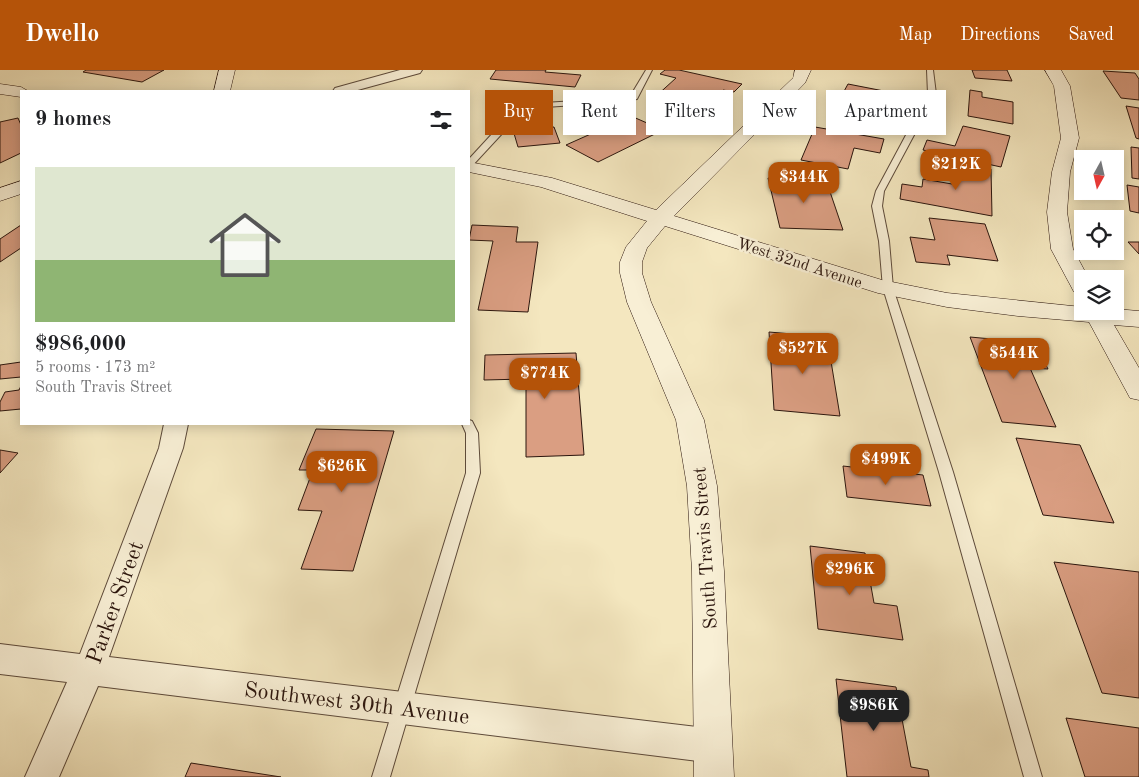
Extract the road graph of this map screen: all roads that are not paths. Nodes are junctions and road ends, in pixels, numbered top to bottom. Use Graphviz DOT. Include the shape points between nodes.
graph roads {
  1 [pos="228,70"];
  2 [pos="415,70"];
  3 [pos="649,70"];
  4 [pos="803,70"];
  5 [pos="930,70"];
  6 [pos="1053,70"];
  7 [pos="0,90"];
  8 [pos="222,90"];
  9 [pos="344,90"];
  10 [pos="20,92"];
  11 [pos="470,165"];
  12 [pos="470,166"];
  13 [pos="20,187"];
  14 [pos="0,195"];
  15 [pos="661,217"];
  16 [pos="1074,272"];
  17 [pos="888,288"];
  18 [pos="1074,312"];
  19 [pos="1124,317"];
  20 [pos="1139,319"];
  21 [pos="1100,320"];
  22 [pos="1139,391"];
  23 [pos="176,425"];
  24 [pos="468,425"];
  25 [pos="0,659"];
  26 [pos="89,670"];
  27 [pos="402,707"];
  28 [pos="714,746"];
  29 [pos="42,777"];
  30 [pos="381,777"];
  31 [pos="714,777"];
  32 [pos="1032,777"];
  1 -- 8 [label="main road"];
  2 -- 9 [label="street"];
  3 -- 11 [label="lane" via="634,97 520,109"];
  4 -- 15 [label="main road, South Travis Street" via="800,80"];
  5 -- 17 [label="lane" via="932,94 880,191 877,206"];
  6 -- 16 [label="main road" via="1066,102 1070,138 1061,172 1057,212 1062,249"];
  7 -- 10 [label="main road"];
  12 -- 15 [label="main road, West 32nd Avenue" via="545,182"];
  13 -- 14 [label="main road"];
  15 -- 17 [label="main road, West 32nd Avenue"];
  15 -- 28 [label="main road, South Travis Street" via="636,247 631,273 639,302 690,420 702,486"];
  17 -- 18 [label="main road, West 32nd Avenue" via="947,300"];
  17 -- 32 [label="lane" via="946,472"];
  19 -- 20 [label="main road, West 32nd Avenue"];
  21 -- 22 [label="main road"];
  23 -- 26 [label="street, Parker Street" via="171,448"];
  24 -- 27 [label="lane" via="472,433 474,473"];
  25 -- 26 [label="street, Southwest 30th Avenue"];
  26 -- 27 [label="street, Southwest 30th Avenue"];
  26 -- 29 [label="street, Parker Street"];
  27 -- 28 [label="street, Southwest 30th Avenue"];
  27 -- 30 [label="lane"];
  28 -- 31 [label="main road, South Travis Street"];
}
